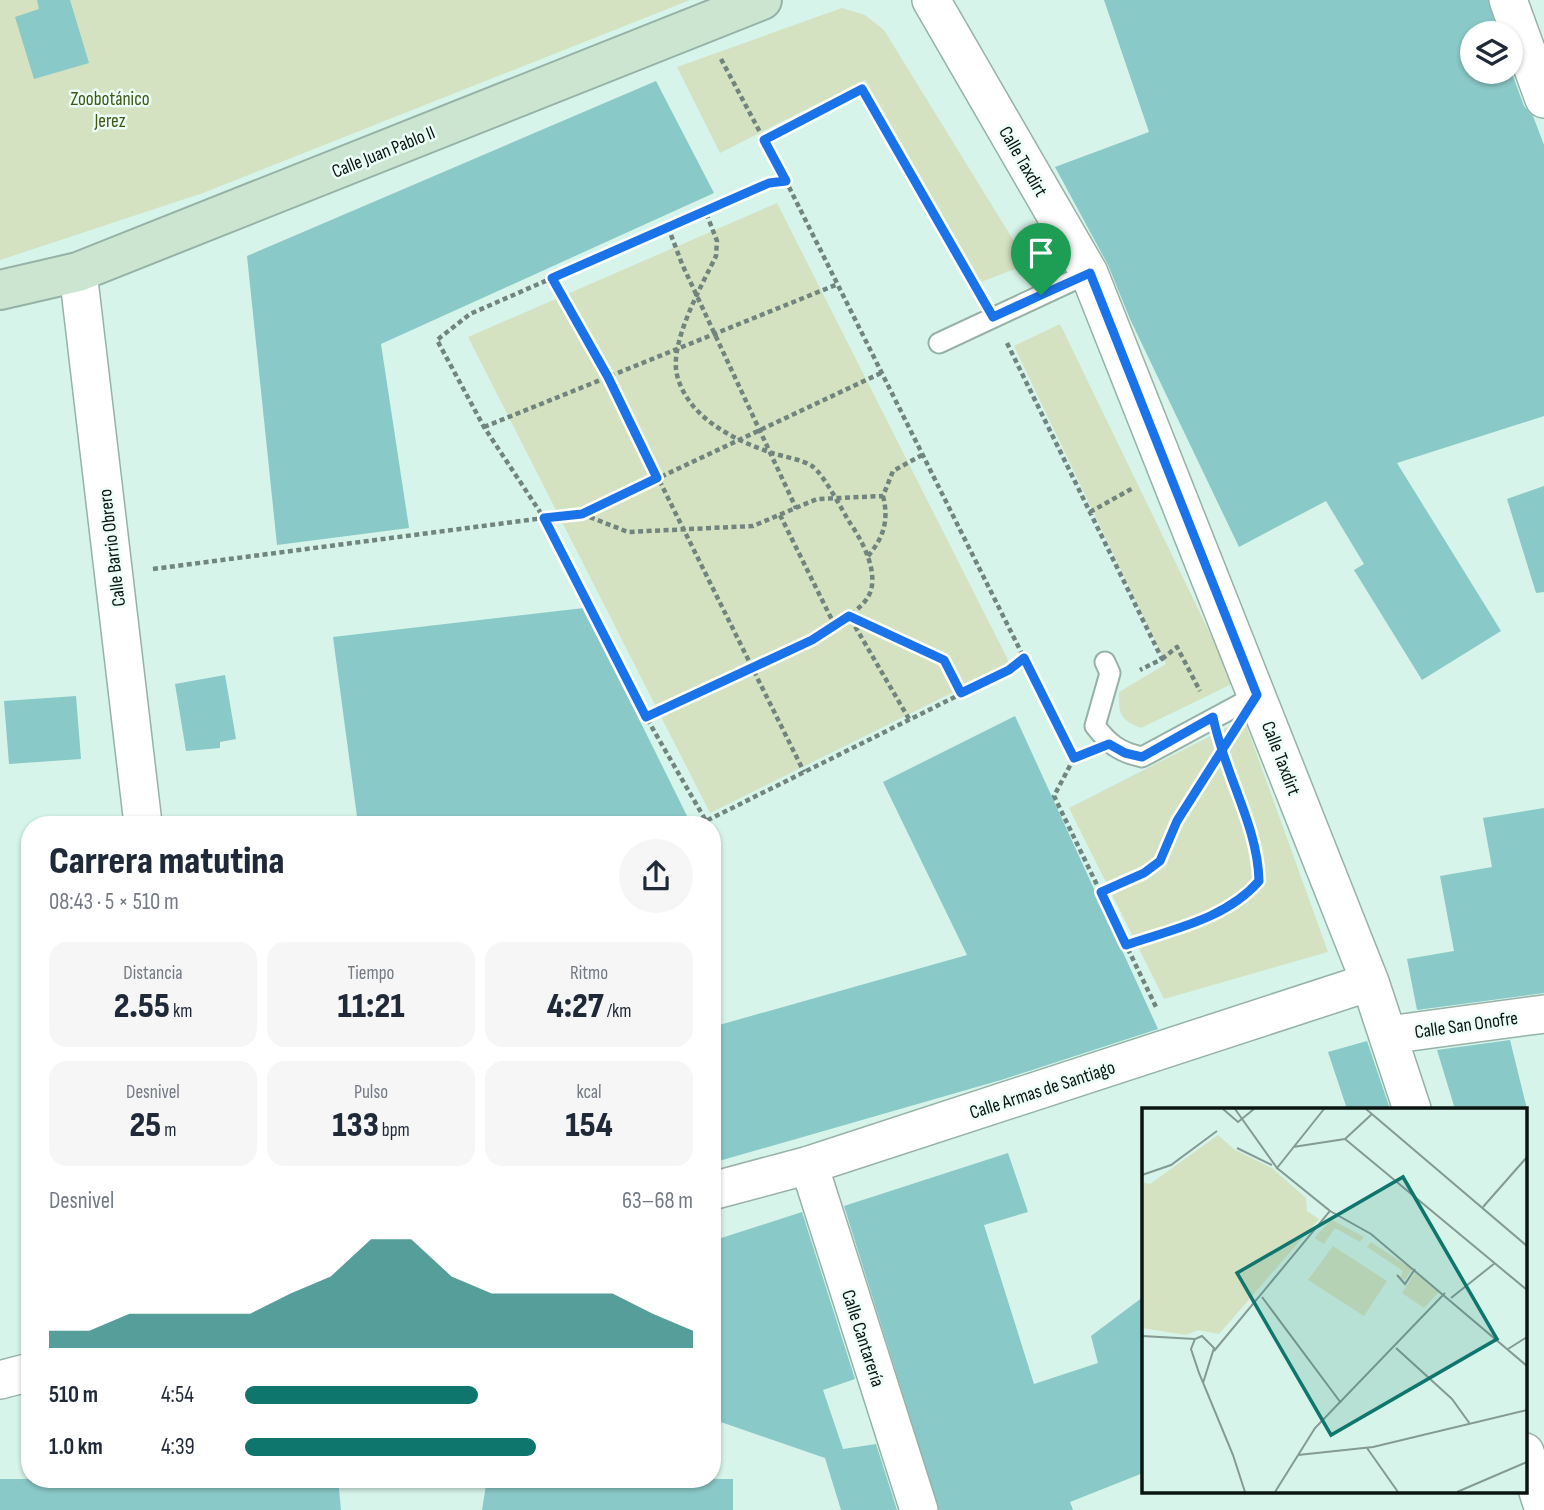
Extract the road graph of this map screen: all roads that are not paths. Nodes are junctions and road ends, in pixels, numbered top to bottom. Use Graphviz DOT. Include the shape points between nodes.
graph roads {
  1 [pos="762,0"];
  2 [pos="931,0"];
  3 [pos="1508,0"];
  4 [pos="1544,99"];
  5 [pos="78,272"];
  6 [pos="1090,273"];
  7 [pos="0,290"];
  8 [pos="939,343"];
  9 [pos="1105,663"];
  10 [pos="1257,695"];
  11 [pos="143,816"];
  12 [pos="1370,982"];
  13 [pos="1544,1014"];
  14 [pos="1388,1035"];
  15 [pos="1412,1108"];
  16 [pos="809,1165"];
  17 [pos="721,1189"];
  18 [pos="21,1374"];
  19 [pos="0,1380"];
  20 [pos="1526,1455"];
  21 [pos="919,1510"];
  22 [pos="1544,1510"];
  1 -- 5 [label="main road, Calle Juan Pablo II"];
  2 -- 6 [label="street, Calle Taxdirt"];
  3 -- 4 [label="street"];
  5 -- 7 [label="main road, Calle Juan Pablo II"];
  5 -- 11 [label="street, Calle Barrio Obrero"];
  6 -- 8 [label="lane"];
  6 -- 10 [label="street, Calle Taxdirt"];
  9 -- 10 [label="lane" via="1110,673 1095,726 1109,744 1142,757"];
  10 -- 12 [label="street, Calle Taxdirt"];
  12 -- 14 [label="street, Calle Taxdirt"];
  12 -- 16 [label="street, Calle Armas de Santiago"];
  13 -- 14 [label="street, Calle San Onofre"];
  14 -- 15 [label="street, Calle Taxdirt"];
  16 -- 17 [label="street, Calle Armas de Santiago"];
  16 -- 21 [label="street, Calle Cantarería"];
  18 -- 19 [label="street"];
  20 -- 22 [label="street"];
}
